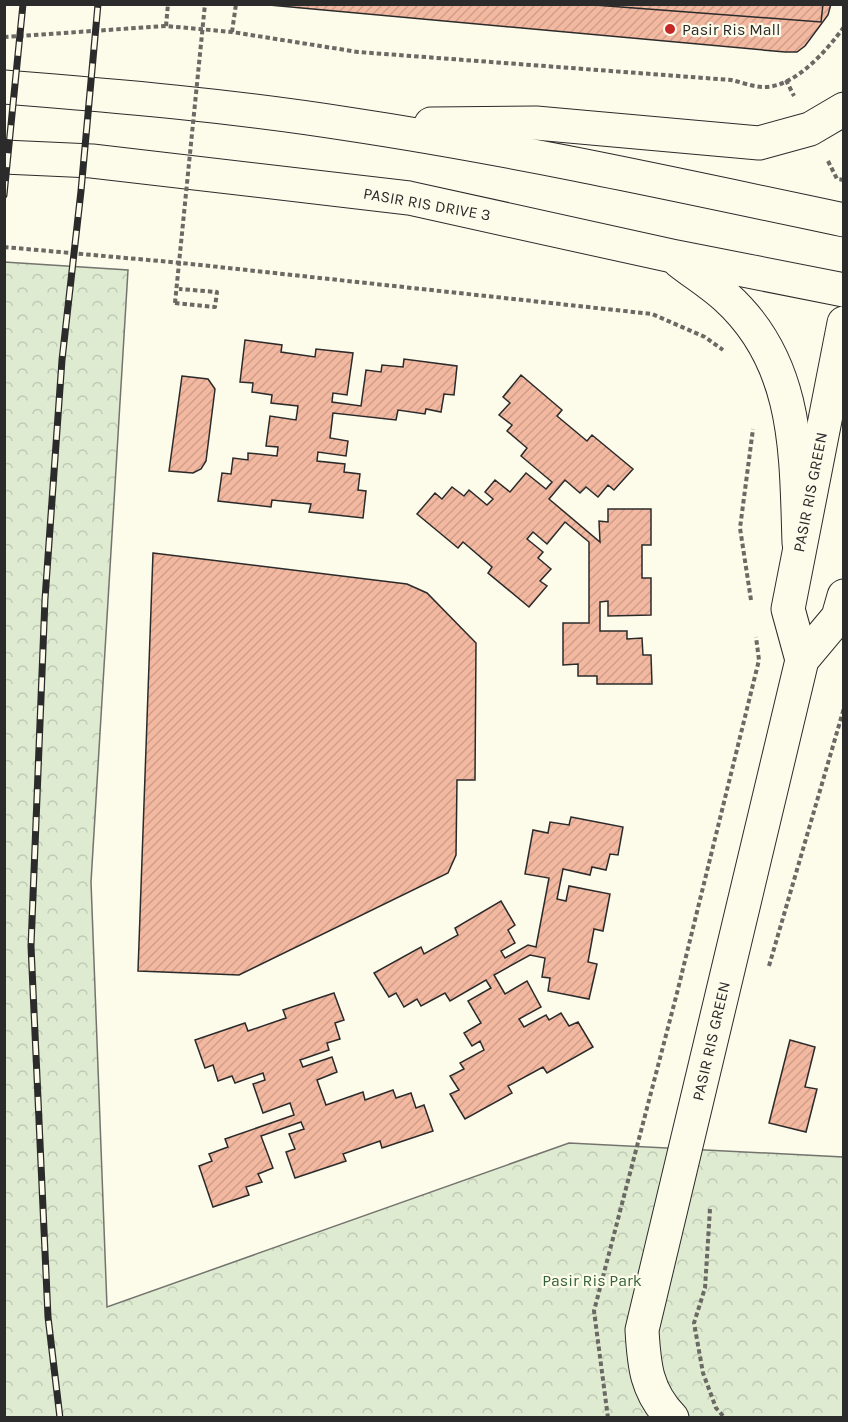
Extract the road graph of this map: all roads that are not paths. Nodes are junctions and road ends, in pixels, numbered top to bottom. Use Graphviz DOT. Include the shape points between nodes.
graph roads {
  1 [pos="4,87"];
  2 [pos="843,109"];
  3 [pos="380,129"];
  4 [pos="4,157"];
  5 [pos="843,220"];
  6 [pos="672,256"];
  7 [pos="843,290"];
  8 [pos="843,323"];
  9 [pos="799,543"];
  10 [pos="843,596"];
  11 [pos="802,660"];
  12 [pos="672,1418"];
  1 -- 3 [label="main road" via="138,97"];
  2 -- 3 [label="main road" via="810,129 759,143 536,123 441,123"];
  3 -- 5 [label="main road" via="641,177"];
  4 -- 6 [label="main road, PASIR RIS DRIVE 3" via="92,161 409,198"];
  6 -- 7 [label="main road, PASIR RIS DRIVE 3"];
  6 -- 9 [label="main road" via="726,297 753,327 772,357 788,400 796,450"];
  8 -- 9 [label="main road, PASIR RIS GREEN"];
  9 -- 11 [label="main road, PASIR RIS GREEN" via="788,609"];
  10 -- 11 [label="main road, PASIR RIS GREEN" via="838,617"];
  11 -- 12 [label="main road, PASIR RIS GREEN" via="642,1330 644,1369 660,1405"];
}
